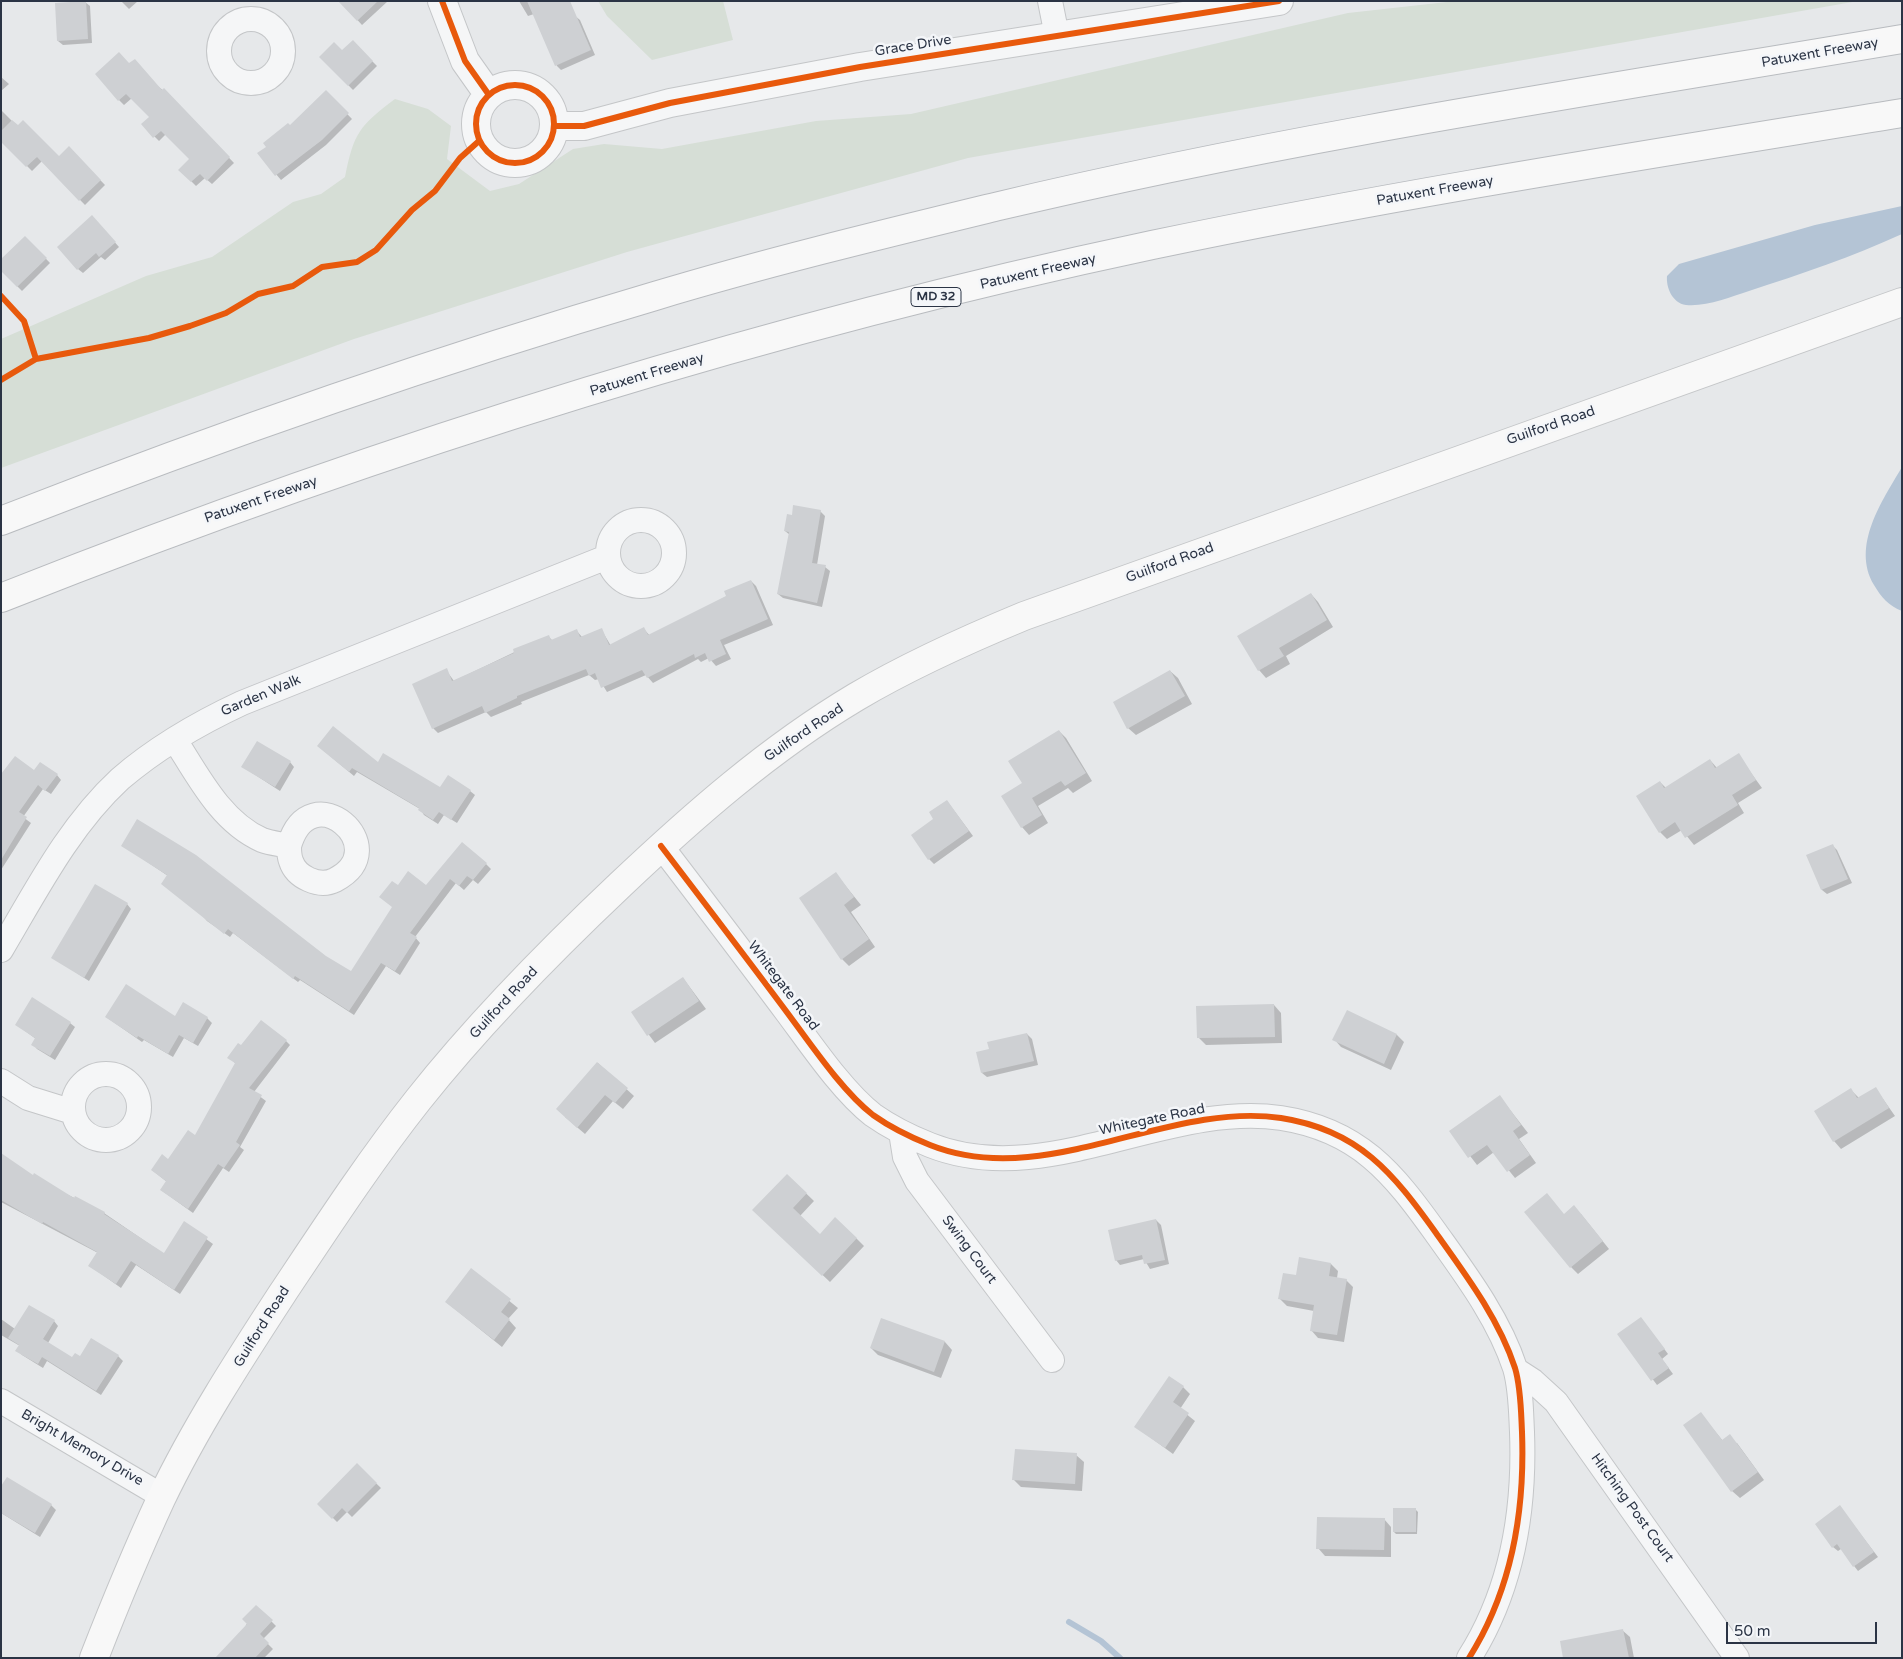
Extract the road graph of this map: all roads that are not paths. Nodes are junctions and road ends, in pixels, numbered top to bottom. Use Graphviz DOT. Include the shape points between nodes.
graph roads {
  1 [pos="442,1"];
  2 [pos="1050,1"];
  3 [pos="1279,1"];
  4 [pos="1057,36"];
  5 [pos="1902,39"];
  6 [pos="490,95"];
  7 [pos="1902,113"];
  8 [pos="554,126"];
  9 [pos="1902,302"];
  10 [pos="1,521"];
  11 [pos="607,557"];
  12 [pos="1,598"];
  13 [pos="175,740"];
  14 [pos="289,846"];
  15 [pos="661,846"];
  16 [pos="1,950"];
  17 [pos="1,1081"];
  18 [pos="73,1112"];
  19 [pos="901,1132"];
  20 [pos="1052,1360"];
  21 [pos="1516,1370"];
  22 [pos="1,1401"];
  23 [pos="162,1496"];
  24 [pos="94,1658"];
  25 [pos="1469,1658"];
  26 [pos="1737,1658"];
  1 -- 6 [label="street" via="465,61"];
  2 -- 4 [label="street"];
  3 -- 4 [label="street, Grace Drive"];
  4 -- 8 [label="street, Grace Drive" via="860,67 708,96 584,126"];
  5 -- 10 [label="main road, Patuxent Freeway" via="1282,146 1008,204 818,252 659,294 457,357 259,423"];
  6 -- 8 [label="street" via="508,85 536,90 553,114"];
  6 -- 8 [label="street" via="479,109 477,134 485,150 496,159 508,163 534,159 552,138"];
  7 -- 12 [label="main road, Patuxent Freeway / MD 32" via="1437,190 1290,218 1140,248 826,324 676,365 464,431 211,518"];
  9 -- 15 [label="main road, Guilford Road" via="1318,509 965,640 910,667 810,727 715,798"];
  11 -- 13 [label="street, Garden Walk" via="242,703 204,721"];
  13 -- 14 [label="street" via="231,818 263,840"];
  13 -- 16 [label="street, Garden Walk" via="120,780 95,806 53,864"];
  15 -- 19 [label="street, Whitegate Road" via="814,1049 871,1114"];
  15 -- 23 [label="main road, Guilford Road" via="515,989 418,1100 340,1206 259,1330"];
  17 -- 18 [label="street" via="28,1098"];
  19 -- 20 [label="street, Swing Court" via="905,1157 917,1180"];
  19 -- 21 [label="street, Whitegate Road" via="933,1146 970,1154 1008,1157 1044,1155 1184,1124 1228,1118 1276,1118 1306,1123 1335,1133 1375,1160 1423,1216 1492,1318"];
  21 -- 25 [label="street, Whitegate Road" via="1523,1461 1514,1544 1492,1615"];
  21 -- 26 [label="street, Hitching Post Court" via="1556,1402"];
  22 -- 23 [label="street, Bright Memory Drive"];
  23 -- 24 [label="main road, Guilford Road"];
}
